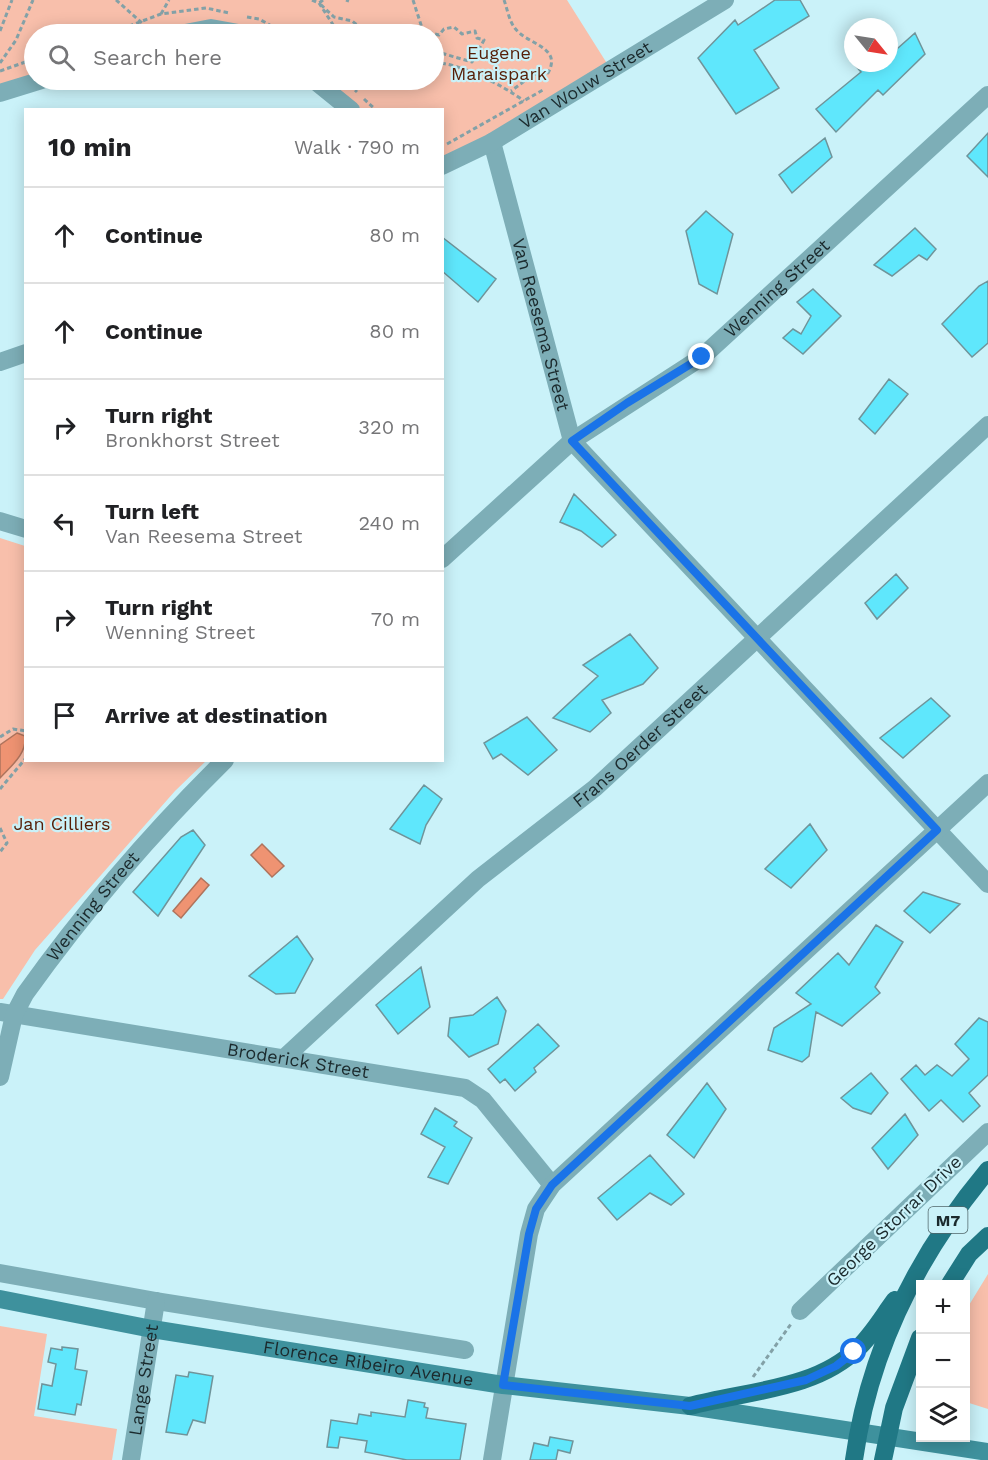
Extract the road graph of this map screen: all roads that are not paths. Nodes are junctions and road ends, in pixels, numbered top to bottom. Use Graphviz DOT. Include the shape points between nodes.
graph roads {
  1 [pos="725,0"];
  2 [pos="24,86"];
  3 [pos="326,90"];
  4 [pos="0,93"];
  5 [pos="988,94"];
  6 [pos="349,108"];
  7 [pos="492,142"];
  8 [pos="444,165"];
  9 [pos="24,354"];
  10 [pos="0,362"];
  11 [pos="988,425"];
  12 [pos="572,441"];
  13 [pos="0,521"];
  14 [pos="24,528"];
  15 [pos="444,557"];
  16 [pos="759,640"];
  17 [pos="223,762"];
  18 [pos="988,783"];
  19 [pos="937,830"];
  20 [pos="988,884"];
  21 [pos="7,1013"];
  22 [pos="284,1058"];
  23 [pos="0,1077"];
  24 [pos="988,1132"];
  25 [pos="988,1170"];
  26 [pos="552,1185"];
  27 [pos="988,1236"];
  28 [pos="0,1273"];
  29 [pos="913,1275"];
  30 [pos="953,1280"];
  31 [pos="0,1299"];
  32 [pos="156,1301"];
  33 [pos="800,1311"];
  34 [pos="152,1329"];
  35 [pos="465,1350"];
  36 [pos="916,1351"];
  37 [pos="503,1385"];
  38 [pos="690,1406"];
  39 [pos="858,1432"];
  40 [pos="886,1437"];
  41 [pos="988,1452"];
  42 [pos="131,1460"];
  43 [pos="492,1460"];
  44 [pos="854,1460"];
  45 [pos="883,1460"];
  1 -- 7 [label="street, Van Wouw Street"];
  2 -- 4 [label="street"];
  3 -- 6 [label="street"];
  5 -- 12 [label="street, Wenning Street" via="702,357"];
  7 -- 8 [label="street, Van Wouw Street"];
  7 -- 12 [label="street, Van Reesema Street"];
  9 -- 10 [label="street"];
  11 -- 16 [label="street, Frans Oerder Street"];
  12 -- 15 [label="street, Wenning Street"];
  12 -- 16 [label="street, Van Reesema Street"];
  13 -- 14 [label="street"];
  16 -- 19 [label="street, Van Reesema Street"];
  16 -- 22 [label="street, Frans Oerder Street" via="595,789 478,879"];
  17 -- 21 [label="street, Wenning Street" via="115,876"];
  18 -- 19 [label="street"];
  19 -- 20 [label="street, Van Reesema Street"];
  19 -- 26 [label="street"];
  21 -- 22 [label="street, Broderick Street"];
  21 -- 23 [label="street, Wenning Street"];
  22 -- 26 [label="street, Broderick Street" via="474,1092"];
  24 -- 33 [label="street, George Storrar Drive"];
  25 -- 29 [label="main road, George Storrar Drive / M7"];
  26 -- 37 [label="street" via="536,1209 529,1234"];
  27 -- 30 [label="main road, M7" via="969,1254"];
  28 -- 32 [label="street"];
  29 -- 38 [label="main road" via="848,1358 806,1380"];
  29 -- 39 [label="main road, George Storrar Drive / M7" via="882,1349"];
  31 -- 34 [label="main road, Florence Ribeiro Avenue"];
  32 -- 34 [label="street, Lange Street"];
  32 -- 35 [label="street"];
  34 -- 37 [label="main road, Florence Ribeiro Avenue"];
  34 -- 42 [label="street, Lange Street"];
  36 -- 40 [label="main road"];
  37 -- 38 [label="main road, Florence Ribeiro Avenue"];
  37 -- 43 [label="street"];
  38 -- 39 [label="main road, Florence Ribeiro Avenue"];
  39 -- 40 [label="main road, Florence Ribeiro Avenue"];
  39 -- 44 [label="main road, M7"];
  40 -- 41 [label="main road, Florence Ribeiro Avenue"];
  40 -- 45 [label="main road"];
}
